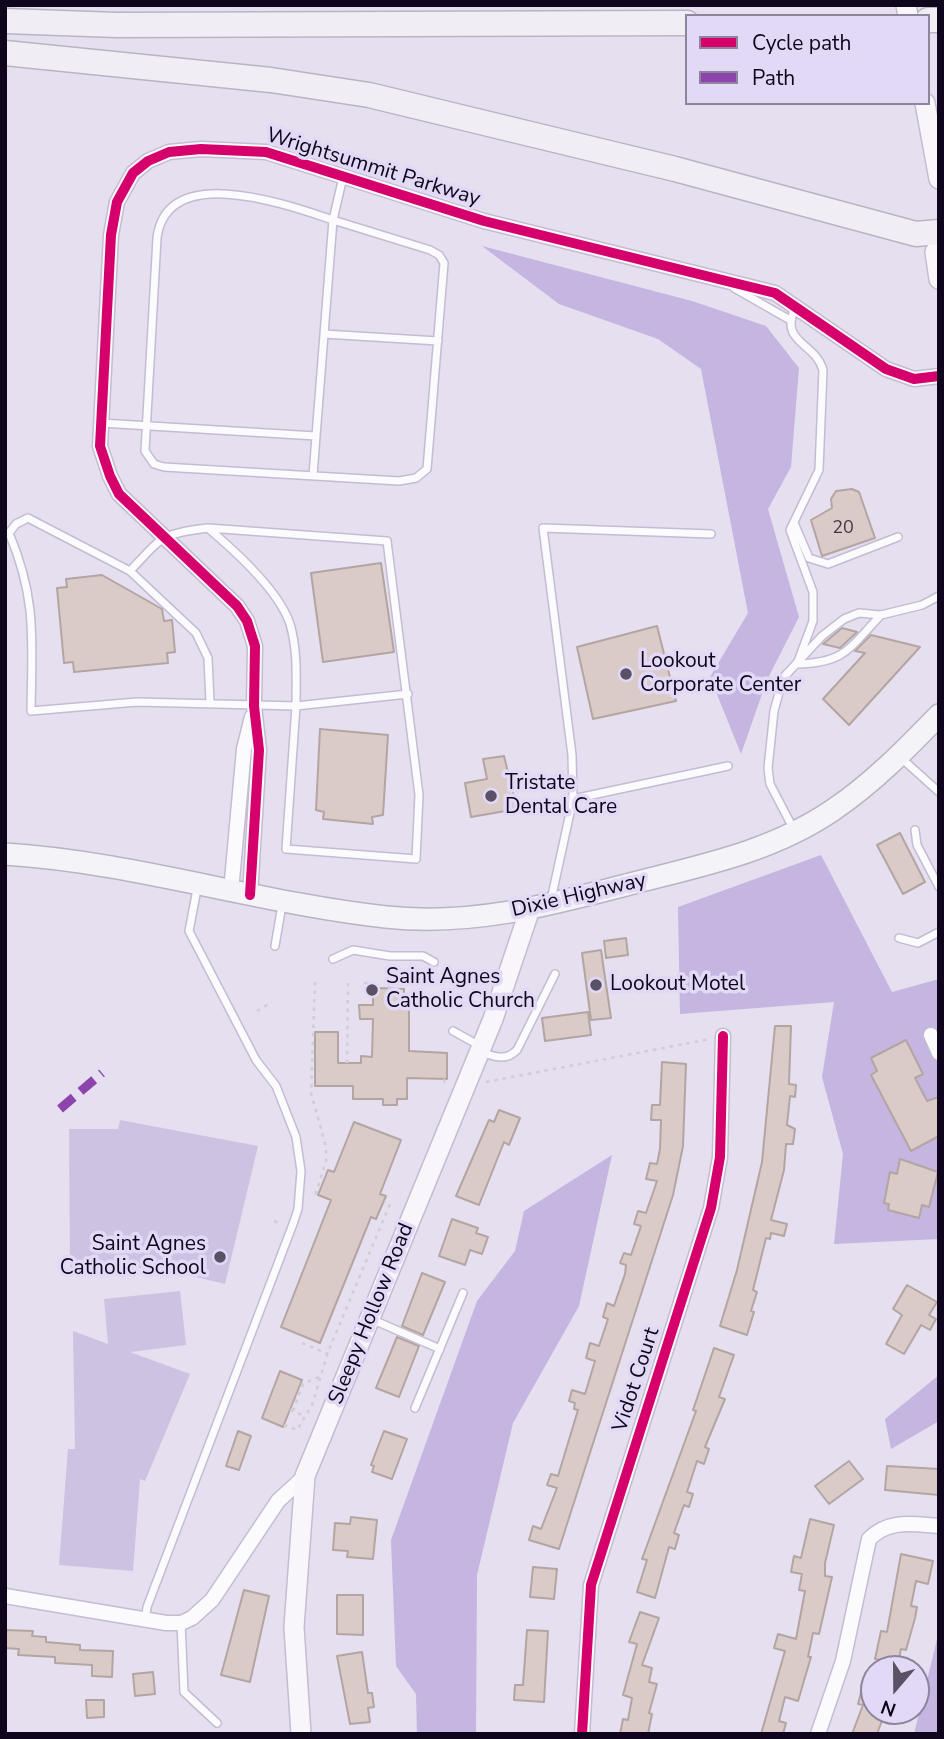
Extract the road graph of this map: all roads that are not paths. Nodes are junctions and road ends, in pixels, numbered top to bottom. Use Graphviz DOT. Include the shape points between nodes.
graph roads {
  1 [pos="5,22"];
  2 [pos="685,23"];
  3 [pos="5,53"];
  4 [pos="925,105"];
  5 [pos="343,176"];
  6 [pos="939,179"];
  7 [pos="333,220"];
  8 [pos="939,232"];
  9 [pos="939,246"];
  10 [pos="939,279"];
  11 [pos="793,314"];
  12 [pos="324,334"];
  13 [pos="438,341"];
  14 [pos="939,376"];
  15 [pos="101,424"];
  16 [pos="147,426"];
  17 [pos="316,436"];
  18 [pos="313,476"];
  19 [pos="794,523"];
  20 [pos="208,528"];
  21 [pos="710,534"];
  22 [pos="164,535"];
  23 [pos="898,537"];
  24 [pos="130,571"];
  25 [pos="939,596"];
  26 [pos="881,615"];
  27 [pos="797,664"];
  28 [pos="408,694"];
  29 [pos="210,702"];
  30 [pos="254,705"];
  31 [pos="296,706"];
  32 [pos="939,715"];
  33 [pos="899,756"];
  34 [pos="728,766"];
  35 [pos="939,792"];
  36 [pos="573,799"];
  37 [pos="915,830"];
  38 [pos="795,832"];
  39 [pos="5,854"];
  40 [pos="198,884"];
  41 [pos="939,887"];
  42 [pos="241,893"];
  43 [pos="282,901"];
  44 [pos="539,908"];
  45 [pos="939,932"];
  46 [pos="899,938"];
  47 [pos="275,946"];
  48 [pos="333,959"];
  49 [pos="434,962"];
  50 [pos="555,974"];
  51 [pos="453,1031"];
  52 [pos="932,1035"];
  53 [pos="723,1036"];
  54 [pos="480,1049"];
  55 [pos="939,1053"];
  56 [pos="463,1293"];
  57 [pos="371,1319"];
  58 [pos="440,1349"];
  59 [pos="415,1408"];
  60 [pos="305,1476"];
  61 [pos="939,1527"];
  62 [pos="5,1596"];
  63 [pos="145,1621"];
  64 [pos="181,1623"];
  65 [pos="218,1723"];
  66 [pos="302,1734"];
  67 [pos="582,1734"];
  68 [pos="818,1734"];
  1 -- 2 [label="highway"];
  3 -- 8 [label="highway" via="271,80 369,95 675,169 916,234"];
  4 -- 6 [label="main road"];
  5 -- 7 [label="lane"];
  5 -- 11 [label="street, Wrightsummit Parkway" via="484,221 775,292"];
  5 -- 15 [label="street, Wrightsummit Parkway" via="266,152 201,149 169,152 133,173 117,202 111,234"];
  7 -- 12 [label="lane"];
  7 -- 13 [label="lane" via="439,256 444,263"];
  7 -- 16 [label="lane" via="274,201 237,195 195,196 177,202 166,213 157,238"];
  9 -- 10 [label="main road" via="935,252"];
  11 -- 14 [label="street, Wrightsummit Parkway" via="886,369 914,379"];
  11 -- 19 [label="lane" via="797,340 820,359 823,370 819,470"];
  12 -- 13 [label="lane"];
  12 -- 17 [label="lane"];
  13 -- 18 [label="lane" via="428,469 416,478 399,481"];
  15 -- 16 [label="lane"];
  15 -- 22 [label="street, Wrightsummit Parkway" via="100,446 119,494"];
  16 -- 17 [label="lane"];
  16 -- 18 [label="lane" via="145,451 154,464"];
  17 -- 18 [label="lane"];
  19 -- 23 [label="lane" via="809,558 828,564"];
  19 -- 27 [label="lane" via="790,530 813,592 813,621"];
  20 -- 22 [label="lane"];
  20 -- 28 [label="lane" via="387,541"];
  20 -- 31 [label="lane" via="275,597 289,622 295,649"];
  21 -- 36 [label="lane" via="543,528 572,755"];
  22 -- 24 [label="lane"];
  22 -- 30 [label="street, Wrightsummit Parkway" via="247,621 255,646"];
  24 -- 29 [label="lane" via="197,633 208,658"];
  24 -- 29 [label="lane" via="28,519 9,533 23,565 33,613 31,711"];
  25 -- 26 [label="lane"];
  26 -- 27 [label="lane" via="841,657 825,664"];
  26 -- 27 [label="lane" via="859,613 844,619"];
  27 -- 38 [label="lane" via="783,678 777,695 768,768 770,784"];
  28 -- 31 [label="lane"];
  28 -- 31 [label="lane" via="419,795 416,859 286,849"];
  29 -- 30 [label="lane"];
  30 -- 31 [label="lane"];
  30 -- 42 [label="street, Wrightsummit Parkway" via="244,749"];
  32 -- 33 [label="main road, Dixie Highway"];
  33 -- 35 [label="lane"];
  33 -- 38 [label="main road, Dixie Highway" via="833,811"];
  34 -- 36 [label="lane"];
  36 -- 44 [label="lane" via="559,873"];
  37 -- 41 [label="lane" via="917,845"];
  38 -- 44 [label="main road, Dixie Highway" via="770,846 724,861"];
  39 -- 40 [label="main road, Dixie Highway"];
  40 -- 42 [label="main road, Dixie Highway"];
  40 -- 63 [label="lane" via="189,931 256,1060 279,1093 296,1137 300,1195"];
  42 -- 43 [label="main road, Dixie Highway"];
  43 -- 44 [label="main road, Dixie Highway" via="418,920"];
  43 -- 47 [label="lane"];
  44 -- 54 [label="main road, Sleepy Hollow Road"];
  45 -- 46 [label="lane" via="918,943"];
  48 -- 49 [label="lane" via="353,950 390,957 423,956"];
  50 -- 54 [label="lane" via="517,1051 501,1058"];
  51 -- 54 [label="lane"];
  52 -- 55 [label="street"];
  53 -- 67 [label="street, Vidot Court" via="720,1157 711,1208 591,1584"];
  54 -- 57 [label="main road, Sleepy Hollow Road"];
  56 -- 58 [label="lane"];
  57 -- 58 [label="lane"];
  57 -- 60 [label="main road, Sleepy Hollow Road"];
  58 -- 59 [label="lane"];
  60 -- 64 [label="street" via="278,1501 212,1600"];
  60 -- 66 [label="main road, Sleepy Hollow Road" via="294,1627"];
  61 -- 68 [label="street" via="891,1525 869,1539 844,1661"];
  62 -- 63 [label="street"];
  63 -- 64 [label="street"];
  64 -- 65 [label="lane" via="184,1692"];
}
